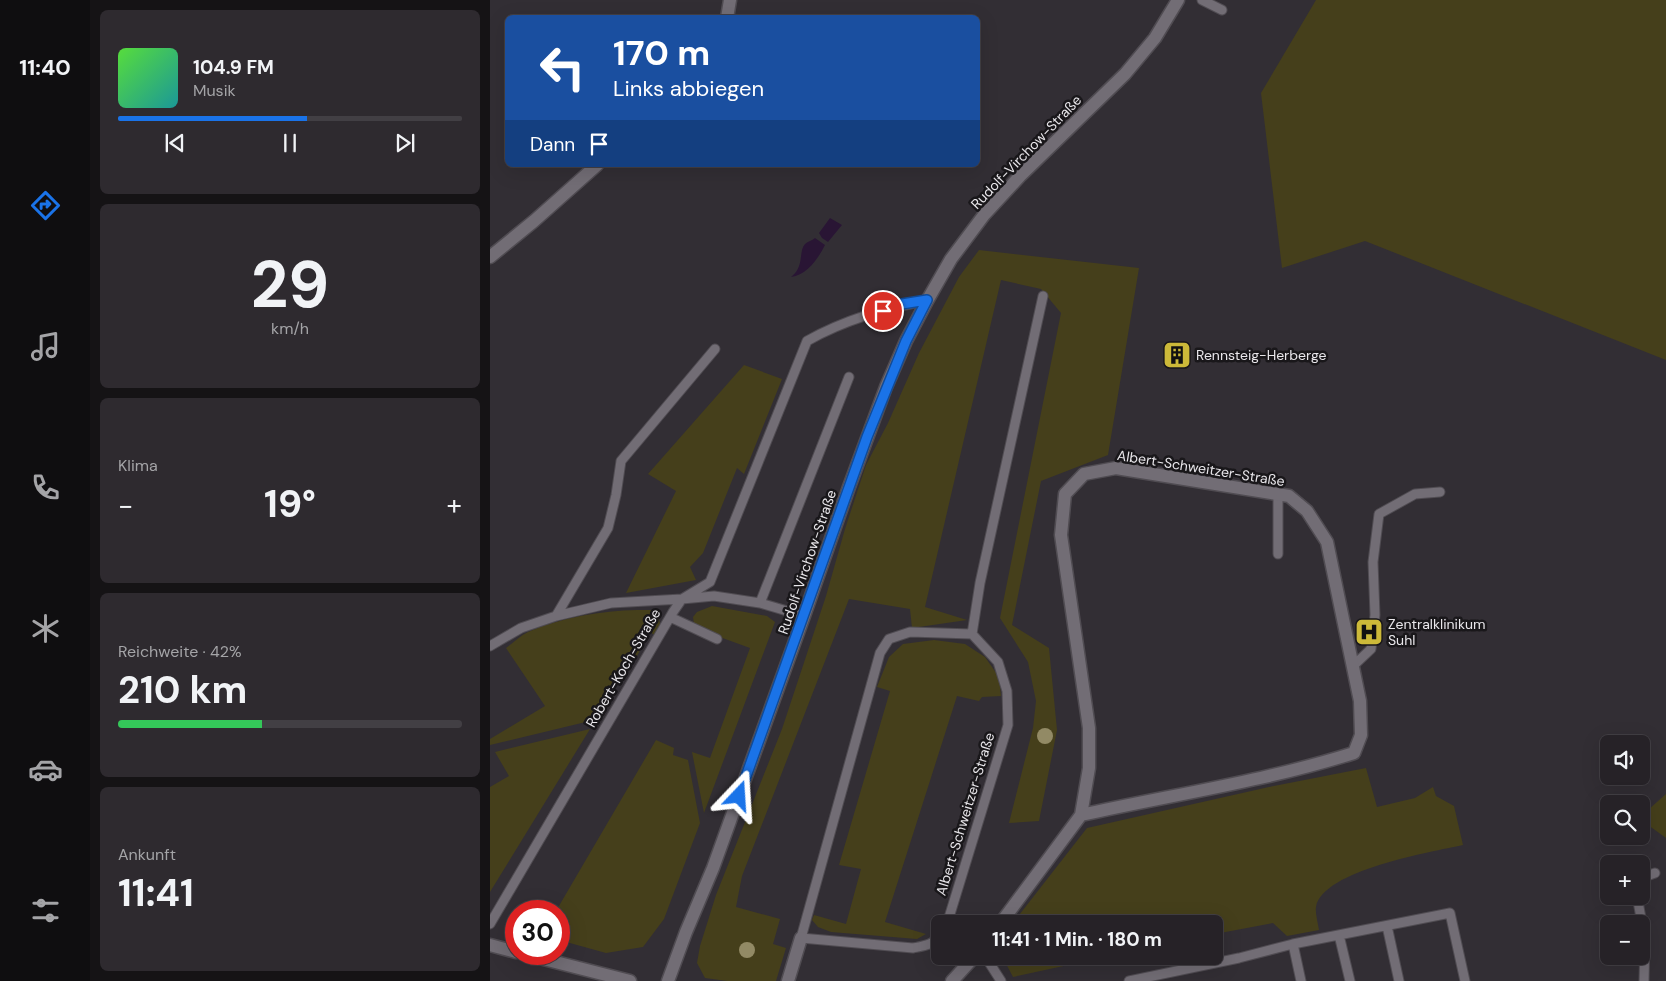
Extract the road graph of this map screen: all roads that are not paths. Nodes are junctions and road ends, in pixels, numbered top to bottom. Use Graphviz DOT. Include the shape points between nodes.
graph roads {
  1 [pos="730,0"];
  2 [pos="1178,0"];
  3 [pos="1202,0"];
  4 [pos="1222,10"];
  5 [pos="728,15"];
  6 [pos="595,167"];
  7 [pos="490,257"];
  8 [pos="1043,296"];
  9 [pos="927,300"];
  10 [pos="715,349"];
  11 [pos="849,377"];
  12 [pos="1440,492"];
  13 [pos="1278,495"];
  14 [pos="1278,554"];
  15 [pos="682,599"];
  16 [pos="760,603"];
  17 [pos="556,616"];
  18 [pos="804,616"];
  19 [pos="670,617"];
  20 [pos="972,634"];
  21 [pos="717,639"];
  22 [pos="490,646"];
  23 [pos="1353,666"];
  24 [pos="1081,815"];
  25 [pos="1656,873"];
  26 [pos="1650,875"];
  27 [pos="1639,905"];
  28 [pos="950,915"];
  29 [pos="1007,915"];
  30 [pos="490,924"];
  31 [pos="1387,926"];
  32 [pos="1338,935"];
  33 [pos="800,938"];
  34 [pos="931,944"];
  35 [pos="1293,944"];
  36 [pos="490,945"];
  37 [pos="505,949"];
  38 [pos="567,965"];
  39 [pos="967,965"];
  40 [pos="991,965"];
  41 [pos="630,981"];
  42 [pos="668,981"];
  43 [pos="788,981"];
  44 [pos="952,981"];
  45 [pos="1001,981"];
  46 [pos="1129,981"];
  47 [pos="1301,981"];
  48 [pos="1350,981"];
  49 [pos="1399,981"];
  50 [pos="1465,981"];
  51 [pos="1644,981"];
  1 -- 5 [label="street"];
  2 -- 9 [label="street, Rudolf-Virchow-Straße" via="1155,38 1125,74 984,215"];
  3 -- 4 [label="lane"];
  6 -- 7 [label="street"];
  8 -- 20 [label="lane" via="980,583"];
  9 -- 15 [label="lane" via="902,304 826,330 807,341 710,582"];
  9 -- 18 [label="street, Rudolf-Virchow-Straße" via="886,388 848,486"];
  10 -- 17 [label="lane" via="621,461 608,528"];
  11 -- 16 [label="lane"];
  12 -- 23 [label="lane" via="1415,494 1379,514 1373,562 1375,615 1371,649"];
  13 -- 14 [label="lane"];
  13 -- 23 [label="street, Albert-Schweitzer-Straße" via="1289,496 1307,511 1327,542"];
  13 -- 24 [label="street, Albert-Schweitzer-Straße" via="1116,468 1084,474 1065,494 1061,535 1089,728 1089,768"];
  15 -- 16 [label="lane" via="714,596"];
  15 -- 17 [label="lane, Robert-Koch-Straße" via="611,603"];
  15 -- 19 [label="lane, Robert-Koch-Straße"];
  16 -- 18 [label="lane"];
  17 -- 22 [label="lane, Robert-Koch-Straße" via="520,628"];
  18 -- 42 [label="street, Rudolf-Virchow-Straße" via="713,868"];
  19 -- 21 [label="lane"];
  19 -- 30 [label="lane, Robert-Koch-Straße"];
  20 -- 28 [label="lane, Albert-Schweitzer-Straße" via="998,662 1007,691 1008,725"];
  20 -- 33 [label="lane" via="910,632 889,639 880,653"];
  23 -- 24 [label="street, Albert-Schweitzer-Straße" via="1360,701 1361,735 1354,753"];
  24 -- 29 [label="street, Albert-Schweitzer-Straße"];
  25 -- 26 [label="lane"];
  27 -- 51 [label="lane" via="1645,940"];
  31 -- 32 [label="lane"];
  31 -- 49 [label="lane"];
  31 -- 50 [label="lane" via="1450,913"];
  32 -- 35 [label="lane"];
  32 -- 48 [label="lane"];
  33 -- 34 [label="lane" via="913,948"];
  33 -- 43 [label="street"];
  35 -- 46 [label="lane"];
  35 -- 47 [label="lane"];
  36 -- 37 [label="street"];
  38 -- 41 [label="street"];
  39 -- 44 [label="street"];
  40 -- 45 [label="lane"];
}
